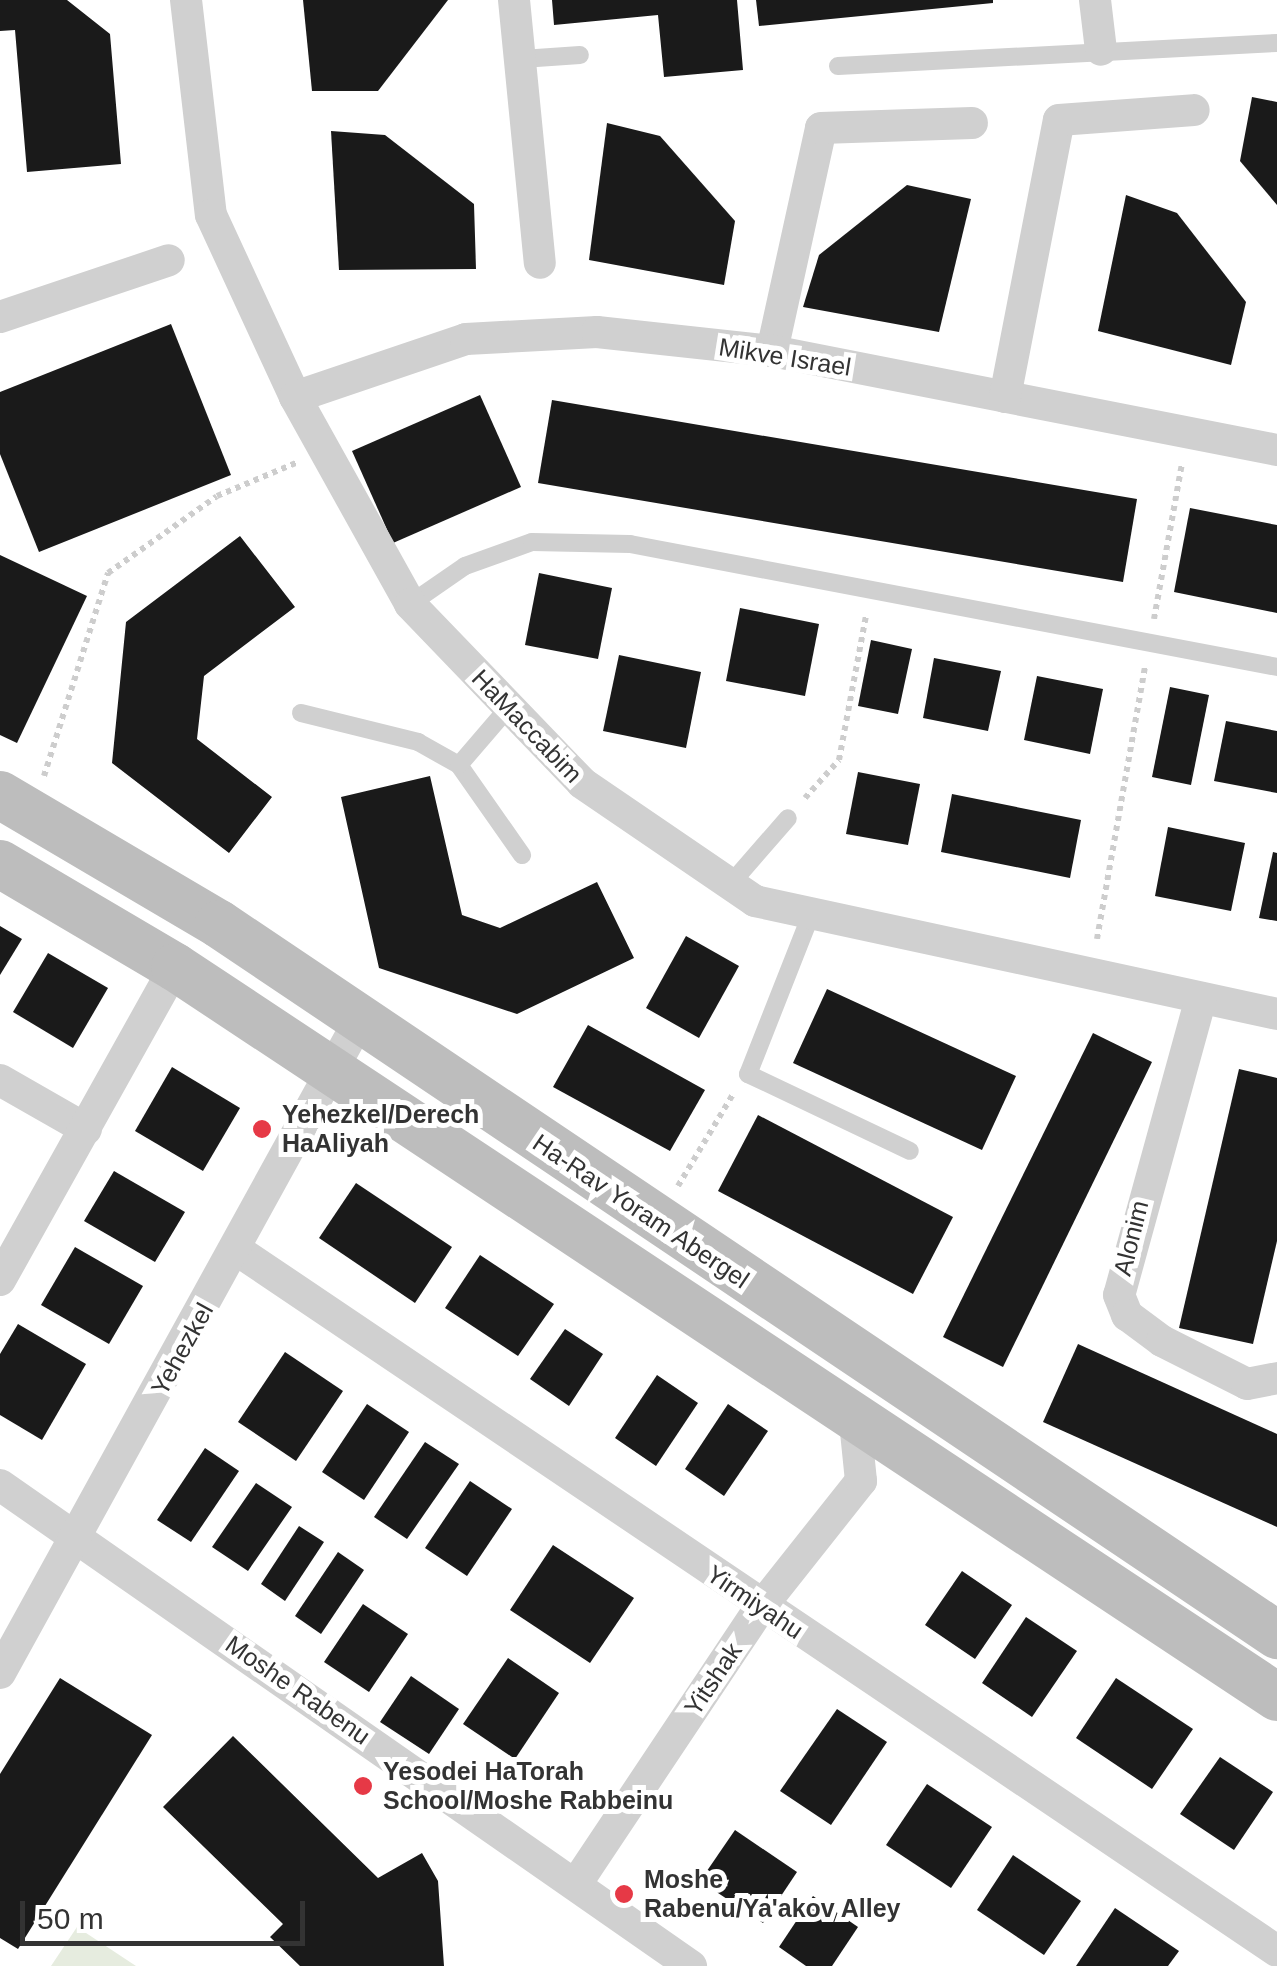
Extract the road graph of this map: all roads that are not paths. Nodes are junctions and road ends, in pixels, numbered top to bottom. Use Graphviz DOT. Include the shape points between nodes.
graph roads {
  1 [pos="186,0"];
  2 [pos="514,0"];
  3 [pos="1096,0"];
  4 [pos="1277,43"];
  5 [pos="1100,50"];
  6 [pos="580,56"];
  7 [pos="522,59"];
  8 [pos="838,66"];
  9 [pos="1194,110"];
  10 [pos="972,122"];
  11 [pos="169,260"];
  12 [pos="540,263"];
  13 [pos="0,316"];
  14 [pos="772,352"];
  15 [pos="295,397"];
  16 [pos="1005,397"];
  17 [pos="1277,450"];
  18 [pos="410,604"];
  19 [pos="1277,668"];
  20 [pos="508,708"];
  21 [pos="301,712"];
  22 [pos="459,765"];
  23 [pos="17,803"];
  24 [pos="788,818"];
  25 [pos="522,854"];
  26 [pos="0,864"];
  27 [pos="728,888"];
  28 [pos="810,917"];
  29 [pos="175,967"];
  30 [pos="1201,998"];
  31 [pos="1277,1014"];
  32 [pos="359,1022"];
  33 [pos="330,1073"];
  34 [pos="0,1080"];
  35 [pos="86,1129"];
  36 [pos="910,1152"];
  37 [pos="236,1250"];
  38 [pos="0,1280"];
  39 [pos="1277,1378"];
  40 [pos="854,1412"];
  41 [pos="939,1467"];
  42 [pos="861,1481"];
  43 [pos="0,1485"];
  44 [pos="78,1537"];
  45 [pos="762,1607"];
  46 [pos="1277,1635"];
  47 [pos="0,1673"];
  48 [pos="1277,1697"];
  49 [pos="576,1884"];
  50 [pos="1277,1951"];
  51 [pos="692,1966"];
  1 -- 15 [label="street, HaMaccabim" via="211,216"];
  2 -- 7 [label="street"];
  3 -- 5 [label="street"];
  4 -- 5 [label="lane"];
  5 -- 8 [label="lane"];
  6 -- 7 [label="lane"];
  7 -- 12 [label="street"];
  9 -- 16 [label="street" via="1059,120"];
  10 -- 14 [label="street" via="821,128"];
  11 -- 13 [label="street"];
  14 -- 15 [label="street, Mikve Israel" via="597,332 466,339"];
  14 -- 16 [label="street, Mikve Israel"];
  15 -- 18 [label="street, HaMaccabim"];
  16 -- 17 [label="street, Mikve Israel"];
  18 -- 19 [label="lane" via="465,566 532,542 630,544"];
  18 -- 20 [label="street, HaMaccabim"];
  20 -- 22 [label="lane"];
  20 -- 27 [label="street, HaMaccabim" via="582,783"];
  21 -- 22 [label="lane" via="418,742"];
  22 -- 25 [label="lane"];
  23 -- 32 [label="street, Ha-Rav Yoram Abergel"];
  24 -- 27 [label="lane"];
  26 -- 29 [label="street, Ha-Rav Yoram Abergel"];
  27 -- 28 [label="street, HaMaccabim"];
  28 -- 30 [label="street, HaMaccabim"];
  28 -- 36 [label="lane" via="748,1074"];
  29 -- 33 [label="street, Ha-Rav Yoram Abergel"];
  29 -- 35 [label="street"];
  30 -- 31 [label="street, HaMaccabim"];
  30 -- 39 [label="street, Alonim" via="1119,1294 1127,1315 1162,1341 1247,1384"];
  32 -- 33 [label="street, Yehezkel"];
  32 -- 46 [label="street, Ha-Rav Yoram Abergel"];
  33 -- 37 [label="street, Yehezkel"];
  33 -- 40 [label="street, Ha-Rav Yoram Abergel"];
  34 -- 35 [label="street"];
  35 -- 38 [label="street"];
  37 -- 44 [label="street, Yehezkel"];
  37 -- 45 [label="street, Yirmiyahu"];
  40 -- 41 [label="street, Ha-Rav Yoram Abergel"];
  40 -- 42 [label="street"];
  41 -- 42 [label="street"];
  41 -- 48 [label="street, Ha-Rav Yoram Abergel"];
  42 -- 45 [label="street, Yitshak"];
  43 -- 44 [label="street, Moshe Rabenu"];
  44 -- 47 [label="street, Yehezkel"];
  44 -- 49 [label="street, Moshe Rabenu"];
  45 -- 49 [label="street, Yitshak"];
  45 -- 50 [label="street, Yirmiyahu"];
  49 -- 51 [label="street, Moshe Rabenu"];
}
